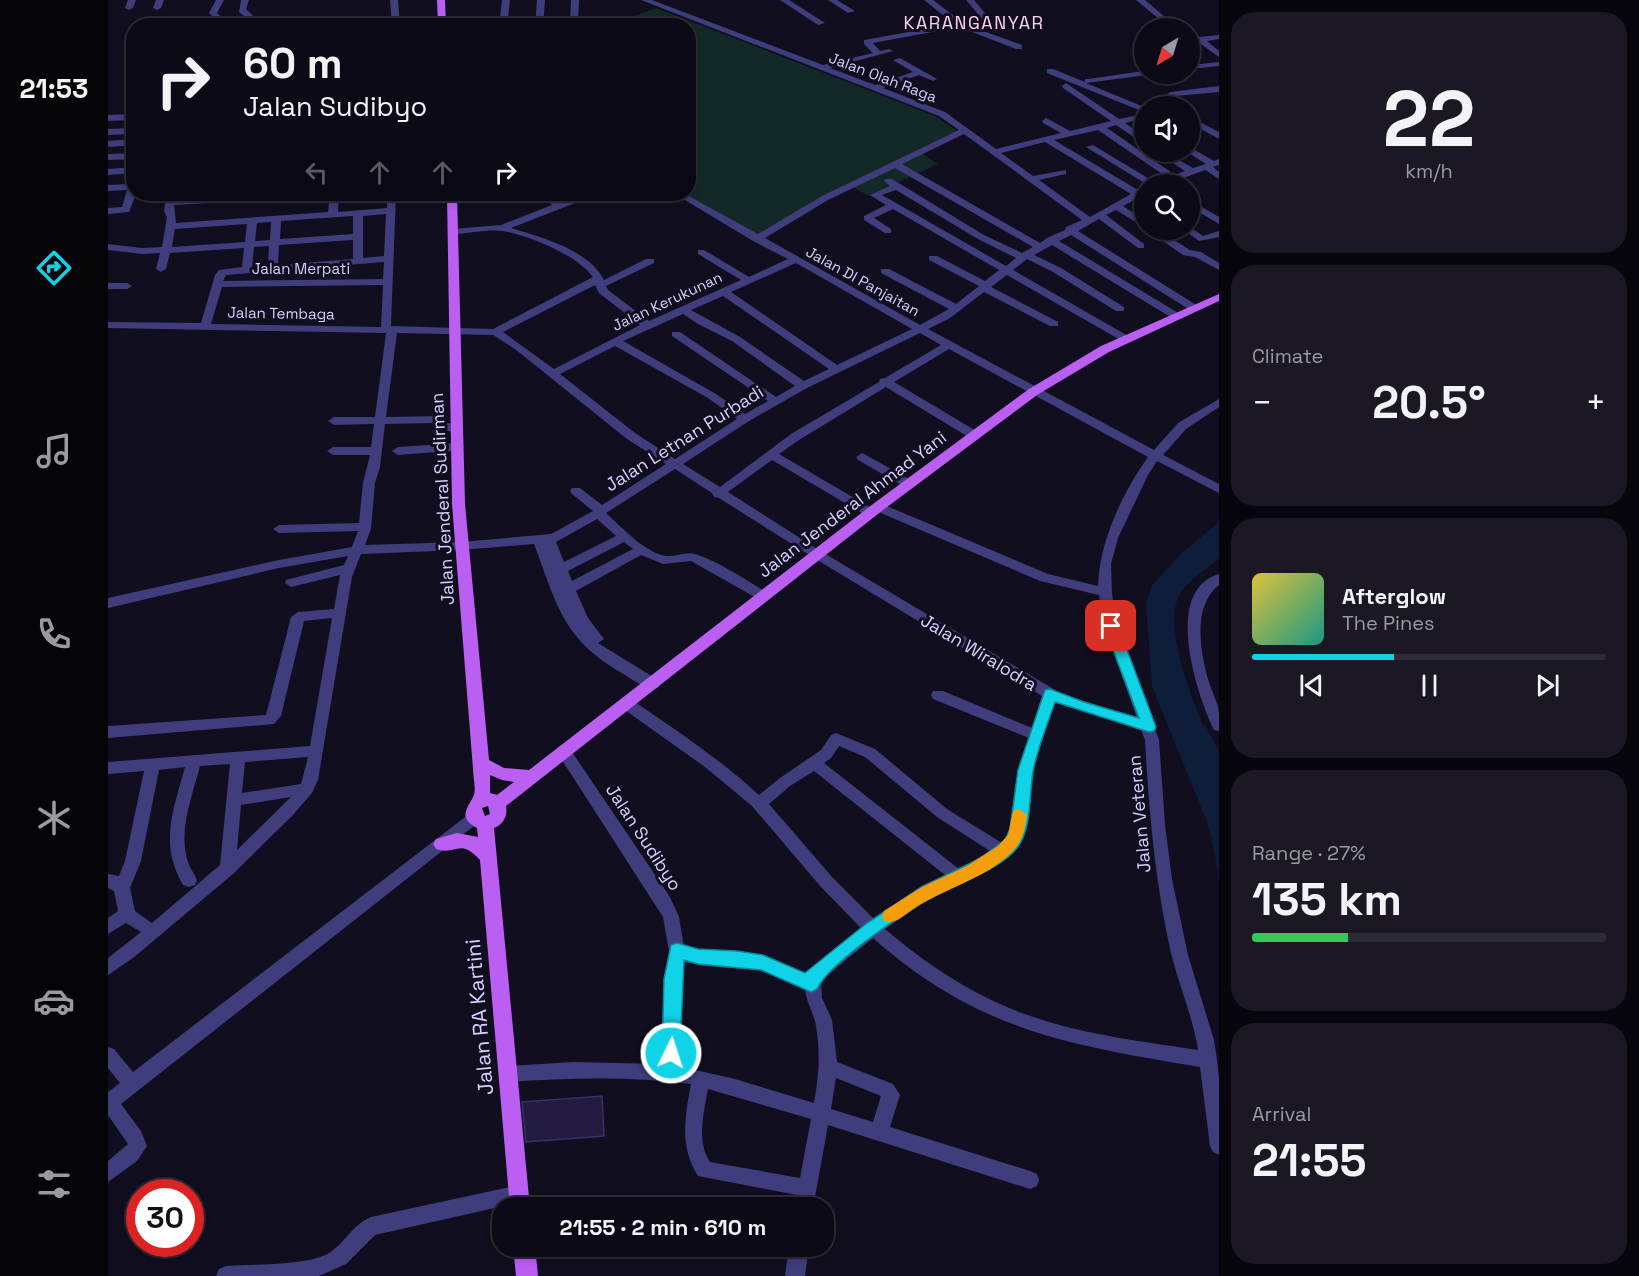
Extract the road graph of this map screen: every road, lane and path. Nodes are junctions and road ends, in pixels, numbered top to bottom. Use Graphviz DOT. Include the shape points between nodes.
graph roads {
  1 [pos="220,0"];
  2 [pos="245,0"];
  3 [pos="252,0"];
  4 [pos="394,0"];
  5 [pos="441,0"];
  6 [pos="506,0"];
  7 [pos="541,0"];
  8 [pos="576,0"];
  9 [pos="645,0"];
  10 [pos="784,0"];
  11 [pos="832,0"];
  12 [pos="928,0"];
  13 [pos="970,0"];
  14 [pos="1140,0"];
  15 [pos="851,11"];
  16 [pos="225,18"];
  17 [pos="241,18"];
  18 [pos="244,18"];
  19 [pos="395,18"];
  20 [pos="442,18"];
  21 [pos="504,18"];
  22 [pos="540,18"];
  23 [pos="575,18"];
  24 [pos="692,18"];
  25 [pos="1161,18"];
  26 [pos="696,20"];
  27 [pos="821,23"];
  28 [pos="960,25"];
  29 [pos="1219,37"];
  30 [pos="1200,39"];
  31 [pos="1019,47"];
  32 [pos="889,51"];
  33 [pos="878,53"];
  34 [pos="1219,55"];
  35 [pos="897,60"];
  36 [pos="1219,64"];
  37 [pos="1200,66"];
  38 [pos="822,68"];
  39 [pos="1050,71"];
  40 [pos="919,72"];
  41 [pos="1134,74"];
  42 [pos="933,79"];
  43 [pos="1088,81"];
  44 [pos="1066,86"];
  45 [pos="876,88"];
  46 [pos="1219,88"];
  47 [pos="1171,96"];
  48 [pos="1134,106"];
  49 [pos="126,117"];
  50 [pos="108,118"];
  51 [pos="1134,118"];
  52 [pos="1046,122"];
  53 [pos="1116,122"];
  54 [pos="1100,126"];
  55 [pos="1200,126"];
  56 [pos="966,130"];
  57 [pos="126,131"];
  58 [pos="108,132"];
  59 [pos="1068,134"];
  60 [pos="1134,134"];
  61 [pos="1219,136"];
  62 [pos="1046,140"];
  63 [pos="126,143"];
  64 [pos="108,144"];
  65 [pos="1090,147"];
  66 [pos="994,152"];
  67 [pos="126,156"];
  68 [pos="108,157"];
  69 [pos="1176,162"];
  70 [pos="895,164"];
  71 [pos="1212,164"];
  72 [pos="126,171"];
  73 [pos="108,172"];
  74 [pos="1063,172"];
  75 [pos="1193,172"];
  76 [pos="876,174"];
  77 [pos="1135,174"];
  78 [pos="1168,174"];
  79 [pos="1188,174"];
  80 [pos="1219,176"];
  81 [pos="1032,179"];
  82 [pos="855,183"];
  83 [pos="126,186"];
  84 [pos="897,186"];
  85 [pos="108,188"];
  86 [pos="1134,190"];
  87 [pos="875,195"];
  88 [pos="1134,198"];
  89 [pos="129,201"];
  90 [pos="170,201"];
  91 [pos="334,201"];
  92 [pos="392,201"];
  93 [pos="453,201"];
  94 [pos="553,201"];
  95 [pos="572,201"];
  96 [pos="691,201"];
  97 [pos="108,204"];
  98 [pos="559,206"];
  99 [pos="892,206"];
  100 [pos="1115,206"];
  101 [pos="127,207"];
  102 [pos="1200,209"];
  103 [pos="108,211"];
  104 [pos="391,211"];
  105 [pos="358,214"];
  106 [pos="333,215"];
  107 [pos="1100,215"];
  108 [pos="1134,218"];
  109 [pos="276,219"];
  110 [pos="1088,220"];
  111 [pos="252,221"];
  112 [pos="1219,221"];
  113 [pos="171,226"];
  114 [pos="502,228"];
  115 [pos="1070,229"];
  116 [pos="456,231"];
  117 [pos="888,231"];
  118 [pos="1218,235"];
  119 [pos="358,237"];
  120 [pos="1200,238"];
  121 [pos="756,240"];
  122 [pos="1050,240"];
  123 [pos="1167,240"];
  124 [pos="276,243"];
  125 [pos="250,244"];
  126 [pos="1141,246"];
  127 [pos="108,247"];
  128 [pos="1039,247"];
  129 [pos="166,250"];
  130 [pos="701,252"];
  131 [pos="1024,256"];
  132 [pos="933,258"];
  133 [pos="388,259"];
  134 [pos="795,260"];
  135 [pos="650,261"];
  136 [pos="358,262"];
  137 [pos="1219,267"];
  138 [pos="273,268"];
  139 [pos="161,269"];
  140 [pos="1007,269"];
  141 [pos="247,270"];
  142 [pos="885,271"];
  143 [pos="747,280"];
  144 [pos="386,282"];
  145 [pos="598,283"];
  146 [pos="217,284"];
  147 [pos="108,286"];
  148 [pos="127,286"];
  149 [pos="984,286"];
  150 [pos="722,291"];
  151 [pos="1219,297"];
  152 [pos="956,308"];
  153 [pos="1194,308"];
  154 [pos="683,309"];
  155 [pos="1120,309"];
  156 [pos="1176,316"];
  157 [pos="1054,324"];
  158 [pos="108,325"];
  159 [pos="647,326"];
  160 [pos="205,327"];
  161 [pos="389,329"];
  162 [pos="919,329"];
  163 [pos="455,331"];
  164 [pos="495,332"];
  165 [pos="676,334"];
  166 [pos="1126,339"];
  167 [pos="615,341"];
  168 [pos="948,345"];
  169 [pos="836,369"];
  170 [pos="553,374"];
  171 [pos="884,381"];
  172 [pos="803,386"];
  173 [pos="1033,392"];
  174 [pos="776,402"];
  175 [pos="1219,402"];
  176 [pos="745,419"];
  177 [pos="379,421"];
  178 [pos="334,422"];
  179 [pos="457,429"];
  180 [pos="974,435"];
  181 [pos="458,447"];
  182 [pos="333,451"];
  183 [pos="398,451"];
  184 [pos="376,452"];
  185 [pos="772,454"];
  186 [pos="1155,456"];
  187 [pos="862,457"];
  188 [pos="672,464"];
  189 [pos="909,484"];
  190 [pos="1219,489"];
  191 [pos="576,491"];
  192 [pos="718,494"];
  193 [pos="875,510"];
  194 [pos="599,512"];
  195 [pos="365,527"];
  196 [pos="279,529"];
  197 [pos="626,536"];
  198 [pos="544,540"];
  199 [pos="460,546"];
  200 [pos="643,549"];
  201 [pos="818,555"];
  202 [pos="353,558"];
  203 [pos="562,568"];
  204 [pos="1219,578"];
  205 [pos="291,583"];
  206 [pos="570,588"];
  207 [pos="1104,592"];
  208 [pos="764,596"];
  209 [pos="108,603"];
  210 [pos="339,613"];
  211 [pos="656,681"];
  212 [pos="1050,694"];
  213 [pos="938,696"];
  214 [pos="627,704"];
  215 [pos="1219,726"];
  216 [pos="1149,727"];
  217 [pos="108,732"];
  218 [pos="1035,735"];
  219 [pos="316,751"];
  220 [pos="565,753"];
  221 [pos="238,759"];
  222 [pos="193,763"];
  223 [pos="814,763"];
  224 [pos="482,764"];
  225 [pos="153,765"];
  226 [pos="109,772"];
  227 [pos="533,777"];
  228 [pos="307,789"];
  229 [pos="233,800"];
  230 [pos="489,802"];
  231 [pos="759,804"];
  232 [pos="480,820"];
  233 [pos="442,844"];
  234 [pos="1003,851"];
  235 [pos="489,858"];
  236 [pos="227,869"];
  237 [pos="958,877"];
  238 [pos="189,880"];
  239 [pos="115,885"];
  240 [pos="127,914"];
  241 [pos="108,927"];
  242 [pos="873,928"];
  243 [pos="153,931"];
  244 [pos="677,951"];
  245 [pos="108,968"];
  246 [pos="811,984"];
  247 [pos="108,1055"];
  248 [pos="1208,1060"];
  249 [pos="829,1067"];
  250 [pos="669,1072"];
  251 [pos="508,1074"];
  252 [pos="701,1078"];
  253 [pos="132,1084"];
  254 [pos="109,1103"];
  255 [pos="821,1114"];
  256 [pos="879,1132"];
  257 [pos="1219,1146"];
  258 [pos="108,1173"];
  259 [pos="1030,1180"];
  260 [pos="807,1188"];
  261 [pos="520,1197"];
  262 [pos="806,1197"];
  263 [pos="492,1206"];
  264 [pos="525,1257"];
  265 [pos="798,1257"];
  266 [pos="226,1276"];
  267 [pos="526,1276"];
  268 [pos="795,1276"];
  1 -- 16 [label="street" via="213,14"];
  2 -- 17 [label="street"];
  3 -- 18 [label="street"];
  4 -- 19 [label="street"];
  5 -- 20 [label="main road"];
  6 -- 21 [label="street"];
  7 -- 22 [label="street"];
  8 -- 23 [label="street"];
  9 -- 24 [label="street, Jalan Olah Raga"];
  10 -- 27 [label="street"];
  11 -- 15 [label="street"];
  12 -- 28 [label="street"];
  13 -- 28 [label="street" via="988,20"];
  14 -- 25 [label="street"];
  26 -- 38 [label="street, Jalan Olah Raga"];
  28 -- 31 [label="street"];
  28 -- 33 [label="street" via="867,42"];
  29 -- 30 [label="street"];
  30 -- 34 [label="street"];
  32 -- 33 [label="street"];
  33 -- 38 [label="street"];
  35 -- 40 [label="street"];
  36 -- 37 [label="street"];
  38 -- 45 [label="street, Jalan Olah Raga"];
  39 -- 48 [label="street"];
  40 -- 42 [label="street"];
  40 -- 45 [label="street"];
  41 -- 43 [label="street"];
  44 -- 53 [label="street"];
  45 -- 56 [label="street, Jalan Olah Raga" via="942,114"];
  46 -- 47 [label="street"];
  49 -- 50 [label="street"];
  51 -- 53 [label="street"];
  52 -- 59 [label="street"];
  53 -- 54 [label="street"];
  53 -- 60 [label="street"];
  54 -- 59 [label="street"];
  54 -- 78 [label="street"];
  55 -- 61 [label="street"];
  56 -- 66 [label="street, Jalan Olah Raga"];
  56 -- 70 [label="street"];
  57 -- 58 [label="street"];
  59 -- 62 [label="street"];
  62 -- 66 [label="street"];
  62 -- 86 [label="street"];
  63 -- 64 [label="street"];
  65 -- 77 [label="street"];
  66 -- 81 [label="street, Jalan Olah Raga"];
  67 -- 68 [label="street"];
  69 -- 75 [label="street"];
  70 -- 76 [label="street"];
  70 -- 128 [label="street"];
  71 -- 75 [label="street"];
  71 -- 80 [label="street"];
  72 -- 73 [label="street"];
  74 -- 81 [label="street"];
  75 -- 79 [label="street"];
  76 -- 82 [label="street"];
  76 -- 84 [label="street"];
  81 -- 110 [label="street, Jalan Olah Raga"];
  82 -- 87 [label="street"];
  82 -- 121 [label="street"];
  83 -- 85 [label="street"];
  84 -- 87 [label="street"];
  84 -- 131 [label="street" via="981,237"];
  87 -- 99 [label="street"];
  88 -- 100 [label="street, Jalan Letnan Purbadi"];
  89 -- 101 [label="street"];
  90 -- 113 [label="street"];
  91 -- 106 [label="street"];
  92 -- 104 [label="street"];
  93 -- 116 [label="main road, Jalan Jenderal Sudirman"];
  94 -- 98 [label="street"];
  95 -- 98 [label="street"];
  96 -- 121 [label="street, Jalan DI Panjaitan"];
  97 -- 101 [label="street"];
  98 -- 114 [label="street"];
  99 -- 117 [label="street" via="866,219"];
  99 -- 140 [label="street"];
  100 -- 107 [label="street, Jalan Letnan Purbadi"];
  100 -- 108 [label="street"];
  101 -- 103 [label="street"];
  102 -- 112 [label="street"];
  104 -- 105 [label="street"];
  104 -- 133 [label="street"];
  105 -- 106 [label="street"];
  105 -- 119 [label="street"];
  106 -- 109 [label="street"];
  107 -- 110 [label="street, Jalan Letnan Purbadi"];
  107 -- 126 [label="street"];
  109 -- 111 [label="street"];
  109 -- 124 [label="street"];
  110 -- 115 [label="street, Jalan Letnan Purbadi"];
  111 -- 113 [label="street"];
  111 -- 125 [label="street"];
  113 -- 129 [label="street"];
  114 -- 116 [label="street"];
  114 -- 145 [label="street" via="572,254 591,267"];
  115 -- 122 [label="street, Jalan Letnan Purbadi"];
  115 -- 153 [label="street"];
  116 -- 163 [label="main road, Jalan Jenderal Sudirman"];
  118 -- 120 [label="street"];
  119 -- 124 [label="street"];
  119 -- 136 [label="street"];
  121 -- 134 [label="street, Jalan DI Panjaitan"];
  122 -- 128 [label="street, Jalan Letnan Purbadi"];
  122 -- 156 [label="street"];
  123 -- 137 [label="street"];
  124 -- 125 [label="street"];
  124 -- 138 [label="street"];
  125 -- 129 [label="street"];
  125 -- 141 [label="street"];
  127 -- 129 [label="street"];
  128 -- 131 [label="street, Jalan Letnan Purbadi"];
  129 -- 139 [label="street"];
  130 -- 143 [label="street"];
  131 -- 140 [label="street, Jalan Letnan Purbadi"];
  131 -- 155 [label="street" via="1057,270"];
  132 -- 149 [label="street"];
  133 -- 136 [label="street"];
  133 -- 144 [label="street"];
  134 -- 143 [label="street, Jalan Kerukunan"];
  134 -- 162 [label="street, Jalan DI Panjaitan"];
  135 -- 145 [label="street"];
  136 -- 138 [label="street"];
  138 -- 141 [label="street"];
  140 -- 149 [label="street, Jalan Letnan Purbadi"];
  140 -- 166 [label="street"];
  141 -- 146 [label="street" via="223,272"];
  142 -- 152 [label="street"];
  143 -- 150 [label="street, Jalan Kerukunan"];
  144 -- 146 [label="street, Jalan Merpati"];
  144 -- 161 [label="street"];
  145 -- 159 [label="street"];
  145 -- 164 [label="street"];
  146 -- 160 [label="street"];
  147 -- 148 [label="street"];
  149 -- 152 [label="street, Jalan Letnan Purbadi"];
  149 -- 157 [label="street"];
  150 -- 154 [label="street, Jalan Kerukunan"];
  150 -- 169 [label="street"];
  151 -- 153 [label="main road, Jalan Jenderal Ahmad Yani"];
  152 -- 162 [label="street, Jalan Letnan Purbadi"];
  153 -- 156 [label="main road, Jalan Jenderal Ahmad Yani"];
  154 -- 159 [label="street, Jalan Kerukunan"];
  154 -- 172 [label="street" via="736,339"];
  156 -- 166 [label="main road, Jalan Jenderal Ahmad Yani"];
  158 -- 160 [label="street, Jalan Tembaga"];
  159 -- 167 [label="street, Jalan Kerukunan"];
  160 -- 161 [label="street, Jalan Tembaga"];
  161 -- 163 [label="street, Jalan Tembaga"];
  161 -- 177 [label="street"];
  162 -- 168 [label="street, Jalan DI Panjaitan"];
  162 -- 169 [label="street, Jalan Letnan Purbadi"];
  163 -- 164 [label="street, Jalan Tembaga"];
  163 -- 179 [label="main road, Jalan Jenderal Sudirman"];
  164 -- 170 [label="street, Jalan Wiralodra"];
  165 -- 174 [label="street"];
  166 -- 173 [label="main road, Jalan Jenderal Ahmad Yani"];
  167 -- 170 [label="street, Jalan Kerukunan"];
  167 -- 176 [label="street"];
  168 -- 171 [label="street"];
  168 -- 173 [label="street, Jalan DI Panjaitan"];
  169 -- 172 [label="street, Jalan Letnan Purbadi"];
  170 -- 188 [label="street, Jalan Wiralodra"];
  171 -- 180 [label="street"];
  171 -- 185 [label="street"];
  172 -- 174 [label="street, Jalan Letnan Purbadi"];
  173 -- 180 [label="main road, Jalan Jenderal Ahmad Yani"];
  173 -- 186 [label="street, Jalan DI Panjaitan"];
  174 -- 176 [label="street, Jalan Letnan Purbadi"];
  175 -- 186 [label="street, Jalan Veteran" via="1182,426"];
  176 -- 188 [label="street, Jalan Letnan Purbadi"];
  177 -- 178 [label="street"];
  177 -- 179 [label="street" via="439,419 444,426"];
  177 -- 184 [label="street"];
  179 -- 181 [label="main road, Jalan Jenderal Sudirman"];
  180 -- 189 [label="main road, Jalan Jenderal Ahmad Yani"];
  181 -- 183 [label="street"];
  181 -- 199 [label="main road, Jalan Jenderal Sudirman"];
  182 -- 184 [label="street"];
  184 -- 195 [label="street"];
  185 -- 192 [label="street"];
  185 -- 193 [label="street"];
  186 -- 190 [label="street, Jalan DI Panjaitan"];
  186 -- 207 [label="street, Jalan Veteran" via="1142,474 1112,538 1105,564"];
  187 -- 189 [label="street"];
  188 -- 192 [label="street, Jalan Wiralodra"];
  188 -- 194 [label="street, Jalan Letnan Purbadi"];
  189 -- 193 [label="main road, Jalan Jenderal Ahmad Yani"];
  191 -- 194 [label="street"];
  192 -- 201 [label="street, Jalan Wiralodra"];
  193 -- 201 [label="main road, Jalan Jenderal Ahmad Yani"];
  193 -- 207 [label="street" via="1045,578"];
  194 -- 197 [label="street"];
  194 -- 198 [label="street, Jalan Letnan Purbadi" via="566,533"];
  195 -- 196 [label="street"];
  195 -- 202 [label="street"];
  197 -- 200 [label="street"];
  197 -- 203 [label="street"];
  198 -- 199 [label="street, Jalan Letnan Purbadi"];
  198 -- 203 [label="street"];
  198 -- 211 [label="street" via="566,610 579,632 593,646"];
  199 -- 202 [label="street, Jalan Letnan Purbadi"];
  199 -- 224 [label="main road, Jalan Jenderal Sudirman"];
  200 -- 206 [label="street"];
  200 -- 208 [label="street" via="664,560 685,555 695,558"];
  201 -- 208 [label="main road, Jalan Jenderal Ahmad Yani"];
  201 -- 212 [label="street, Jalan Wiralodra"];
  202 -- 205 [label="street"];
  202 -- 209 [label="street" via="279,564"];
  202 -- 210 [label="street"];
  203 -- 206 [label="street"];
  204 -- 215 [label="street" via="1203,593 1195,628 1201,684"];
  206 -- 211 [label="street" via="594,637"];
  207 -- 216 [label="street, Jalan Veteran" via="1111,626"];
  208 -- 211 [label="main road, Jalan Jenderal Ahmad Yani"];
  210 -- 217 [label="street" via="298,616 274,716 269,720"];
  210 -- 219 [label="street"];
  211 -- 214 [label="main road, Jalan Jenderal Ahmad Yani"];
  212 -- 216 [label="street, Jalan Wiralodra"];
  212 -- 218 [label="street"];
  213 -- 218 [label="street"];
  214 -- 220 [label="main road, Jalan Jenderal Ahmad Yani"];
  214 -- 231 [label="street" via="698,752"];
  216 -- 248 [label="street, Jalan Veteran" via="1164,879"];
  218 -- 234 [label="street" via="1021,792 1016,837"];
  219 -- 221 [label="street"];
  219 -- 228 [label="street"];
  220 -- 227 [label="main road, Jalan Jenderal Ahmad Yani"];
  220 -- 244 [label="street, Jalan Sudibyo" via="664,902"];
  221 -- 222 [label="street"];
  221 -- 229 [label="street"];
  222 -- 225 [label="street"];
  222 -- 238 [label="street" via="176,848 180,870"];
  223 -- 231 [label="street"];
  223 -- 234 [label="street" via="836,739 864,749 942,813"];
  223 -- 237 [label="street"];
  224 -- 227 [label="main road" via="502,774"];
  224 -- 230 [label="main road, Jalan Jenderal Sudirman"];
  225 -- 226 [label="street"];
  225 -- 239 [label="street" via="133,861"];
  227 -- 230 [label="main road, Jalan Jenderal Ahmad Yani"];
  228 -- 229 [label="street"];
  228 -- 236 [label="street"];
  229 -- 236 [label="street"];
  230 -- 232 [label="main road" via="499,815"];
  231 -- 242 [label="street"];
  232 -- 233 [label="street"];
  232 -- 235 [label="main road, Jalan RA Kartini"];
  233 -- 235 [label="main road" via="457,840 476,843"];
  233 -- 253 [label="street"];
  234 -- 237 [label="street"];
  235 -- 251 [label="main road, Jalan RA Kartini"];
  236 -- 243 [label="street"];
  237 -- 242 [label="street" via="927,891"];
  239 -- 240 [label="street"];
  240 -- 241 [label="street"];
  240 -- 243 [label="street"];
  242 -- 246 [label="street" via="812,976"];
  242 -- 248 [label="street" via="921,967 1004,1014 1047,1029"];
  243 -- 245 [label="street"];
  244 -- 246 [label="street" via="698,957 763,963"];
  244 -- 250 [label="street, Jalan Sudibyo"];
  246 -- 249 [label="street" via="823,1020"];
  247 -- 253 [label="street"];
  248 -- 257 [label="street, Jalan Veteran"];
  249 -- 255 [label="street"];
  249 -- 256 [label="street" via="891,1095"];
  250 -- 251 [label="street" via="573,1070"];
  250 -- 252 [label="street"];
  251 -- 261 [label="main road, Jalan RA Kartini"];
  252 -- 255 [label="street"];
  252 -- 260 [label="street" via="693,1130 695,1151 703,1168"];
  253 -- 254 [label="street"];
  254 -- 258 [label="street" via="138,1146"];
  255 -- 256 [label="street"];
  255 -- 260 [label="street"];
  256 -- 259 [label="street"];
  260 -- 262 [label="street"];
  263 -- 266 [label="street" via="371,1226 341,1256 320,1266"];
  264 -- 267 [label="main road"];
  265 -- 268 [label="street"];
}
